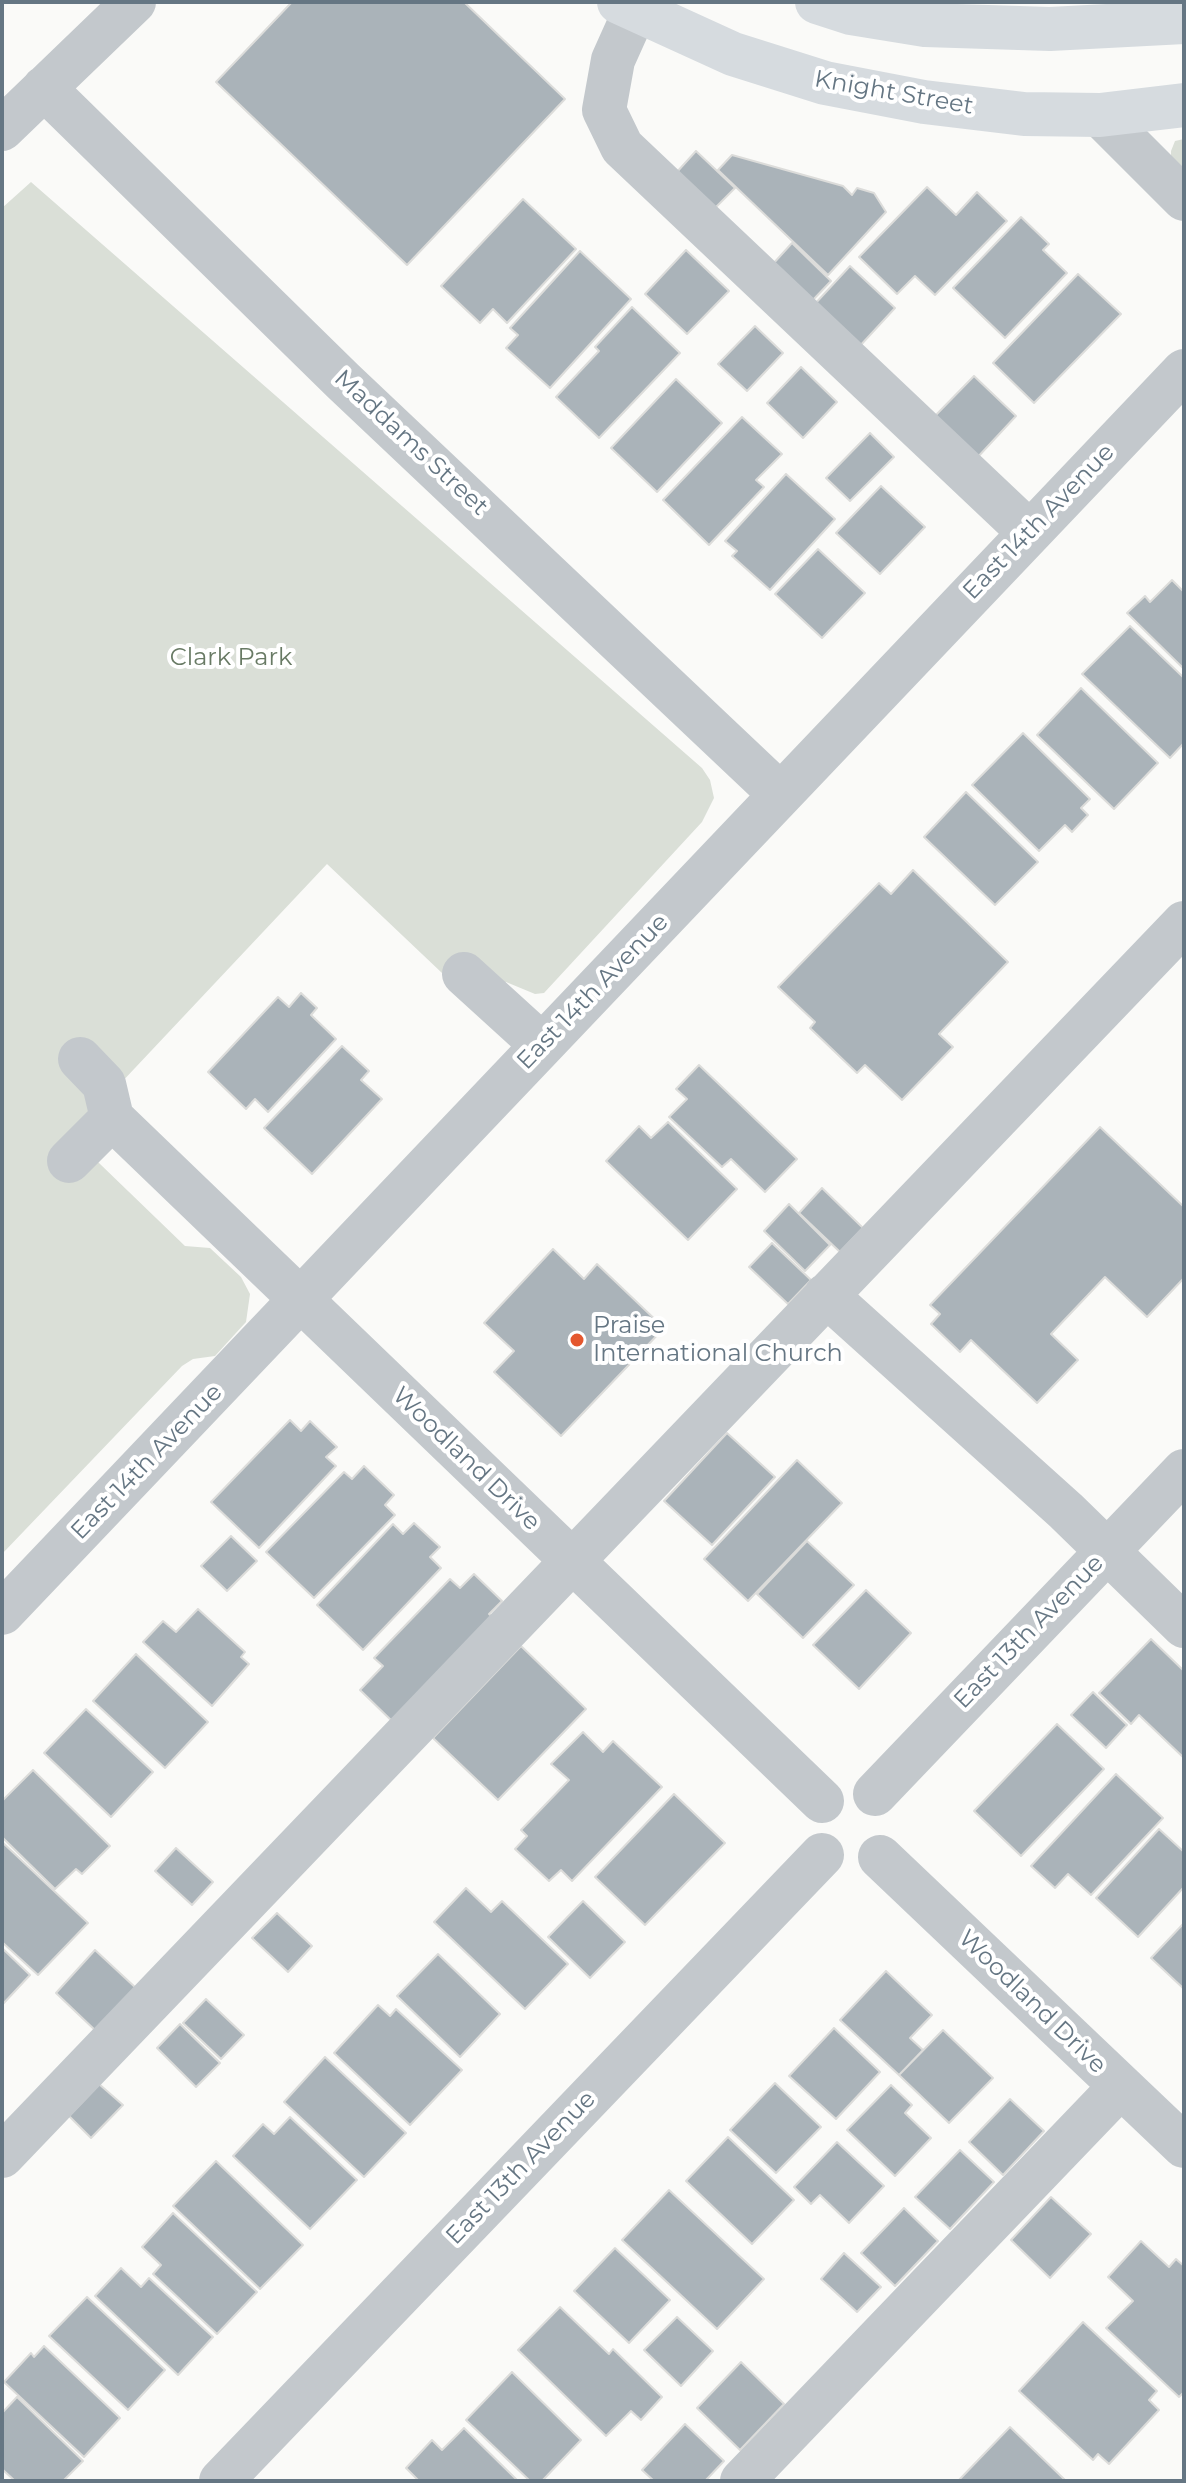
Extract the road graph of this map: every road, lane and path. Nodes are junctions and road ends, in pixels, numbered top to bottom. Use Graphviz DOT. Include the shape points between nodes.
graph roads {
  1 [pos="134,2"];
  2 [pos="817,2"];
  3 [pos="627,7"];
  4 [pos="1184,22"];
  5 [pos="44,88"];
  6 [pos="1184,105"];
  7 [pos="1100,115"];
  8 [pos="2,129"];
  9 [pos="1184,199"];
  10 [pos="1184,371"];
  11 [pos="1029,532"];
  12 [pos="780,794"];
  13 [pos="1184,923"];
  14 [pos="464,974"];
  15 [pos="542,1045"];
  16 [pos="80,1059"];
  17 [pos="112,1118"];
  18 [pos="69,1161"];
  19 [pos="826,1295"];
  20 [pos="302,1300"];
  21 [pos="1184,1471"];
  22 [pos="1107,1551"];
  23 [pos="574,1563"];
  24 [pos="2,1613"];
  25 [pos="1184,1626"];
  26 [pos="875,1794"];
  27 [pos="822,1801"];
  28 [pos="822,1855"];
  29 [pos="880,1857"];
  30 [pos="1120,2087"];
  31 [pos="1184,2146"];
  32 [pos="2,2156"];
  33 [pos="221,2481"];
  34 [pos="742,2481"];
  1 -- 5 [label="street"];
  2 -- 4 [label="main road" via="925,25 1050,29"];
  3 -- 7 [label="main road, Knight Street" via="733,54 825,83 1024,114"];
  3 -- 11 [label="street" via="604,110 622,147"];
  5 -- 8 [label="street"];
  5 -- 12 [label="street, Maddams Street" via="343,381"];
  6 -- 7 [label="main road, Knight Street"];
  7 -- 9 [label="street"];
  10 -- 11 [label="street, East 14th Avenue"];
  11 -- 12 [label="street, East 14th Avenue"];
  12 -- 15 [label="street, East 14th Avenue"];
  13 -- 19 [label="street"];
  14 -- 15 [label="street"];
  15 -- 20 [label="street, East 14th Avenue"];
  16 -- 17 [label="street" via="104,1084"];
  17 -- 18 [label="street"];
  17 -- 20 [label="street, Woodland Drive"];
  19 -- 22 [label="street"];
  19 -- 23 [label="street"];
  20 -- 23 [label="street, Woodland Drive"];
  20 -- 24 [label="street, East 14th Avenue"];
  21 -- 22 [label="street, East 13th Avenue"];
  22 -- 25 [label="street"];
  22 -- 26 [label="street, East 13th Avenue"];
  23 -- 27 [label="street, Woodland Drive"];
  23 -- 32 [label="street"];
  26 -- 27 [label="street" via="849,1788"];
  26 -- 29 [label="street" via="888,1809 892,1825"];
  27 -- 28 [label="street" via="811,1828"];
  28 -- 29 [label="street" via="850,1868"];
  28 -- 33 [label="street, East 13th Avenue"];
  29 -- 30 [label="street, Woodland Drive"];
  30 -- 31 [label="street, Woodland Drive"];
  30 -- 34 [label="street"];
}
